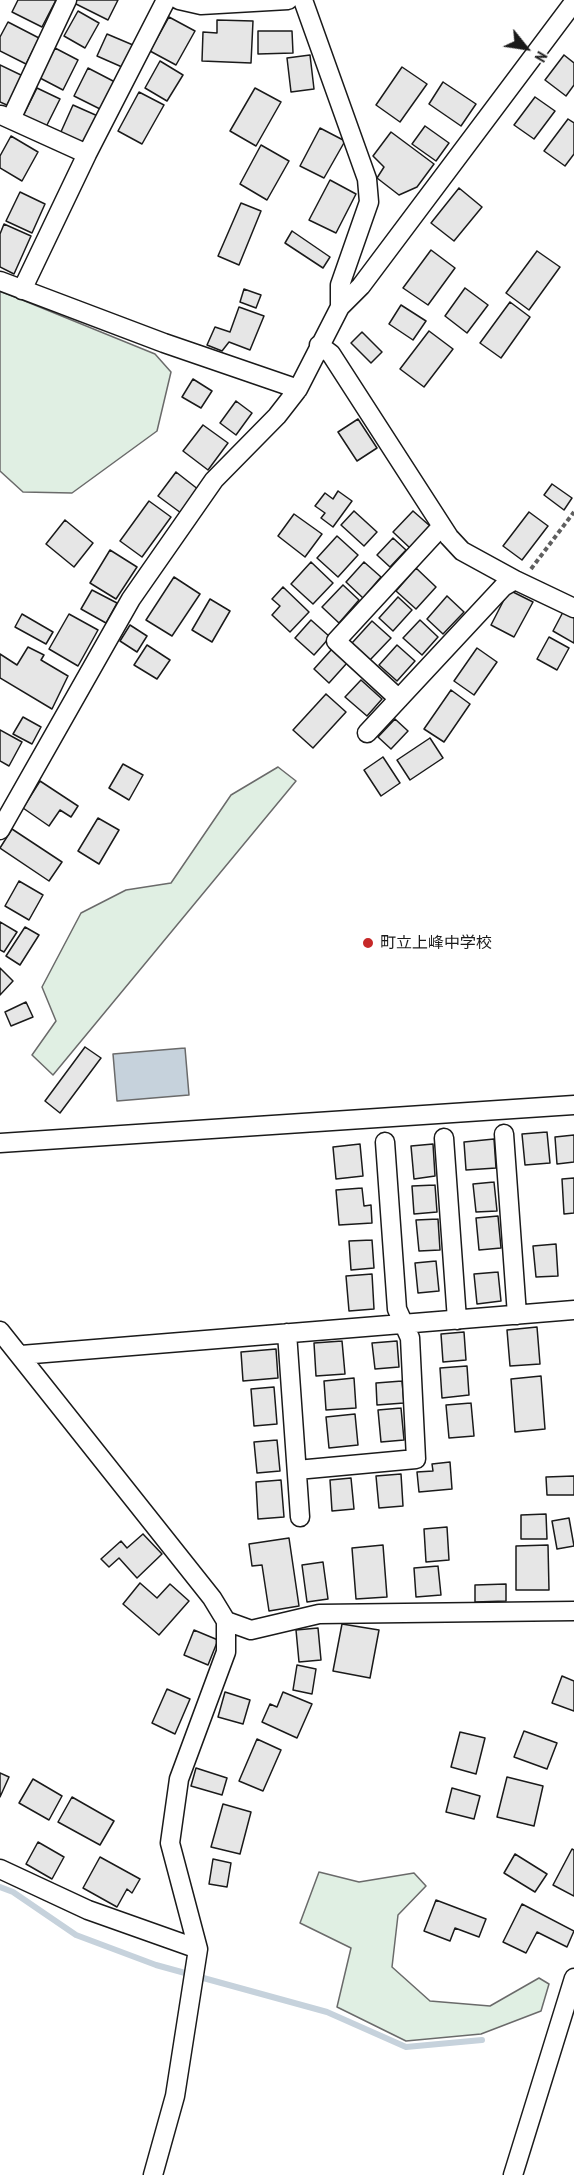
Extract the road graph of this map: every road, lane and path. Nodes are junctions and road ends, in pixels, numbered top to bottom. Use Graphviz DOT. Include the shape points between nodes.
graph roads {
  1 [pos="67,0"];
  2 [pos="166,0"];
  3 [pos="179,0"];
  4 [pos="288,0"];
  5 [pos="303,0"];
  6 [pos="574,2"];
  7 [pos="5,117"];
  8 [pos="87,154"];
  9 [pos="0,280"];
  10 [pos="22,290"];
  11 [pos="340,307"];
  12 [pos="319,345"];
  13 [pos="298,388"];
  14 [pos="574,512"];
  15 [pos="442,526"];
  16 [pos="514,580"];
  17 [pos="574,608"];
  18 [pos="399,699"];
  19 [pos="367,733"];
  20 [pos="0,830"];
  21 [pos="574,1105"];
  22 [pos="504,1134"];
  23 [pos="444,1138"];
  24 [pos="385,1142"];
  25 [pos="0,1143"];
  26 [pos="574,1310"];
  27 [pos="517,1315"];
  28 [pos="457,1320"];
  29 [pos="404,1324"];
  30 [pos="0,1331"];
  31 [pos="287,1333"];
  32 [pos="21,1354"];
  33 [pos="297,1470"];
  34 [pos="300,1517"];
  35 [pos="574,1611"];
  36 [pos="226,1621"];
  37 [pos="0,1869"];
  38 [pos="198,1949"];
  39 [pos="574,1978"];
  40 [pos="153,2175"];
  41 [pos="513,2175"];
  1 -- 7 [label="street"];
  2 -- 8 [label="street"];
  3 -- 4 [label="street" via="201,5"];
  5 -- 11 [label="street" via="367,178 369,202 340,285"];
  6 -- 11 [label="street" via="361,286"];
  7 -- 8 [label="street"];
  8 -- 10 [label="street"];
  9 -- 10 [label="street"];
  10 -- 13 [label="street"];
  11 -- 12 [label="street"];
  12 -- 13 [label="street"];
  12 -- 15 [label="street" via="331,354"];
  13 -- 20 [label="street" via="277,416 214,480 131,599"];
  14 -- 16 [label="path" via="532,568"];
  15 -- 16 [label="street" via="462,550"];
  15 -- 18 [label="street" via="336,641"];
  16 -- 17 [label="street"];
  16 -- 18 [label="street" via="503,587"];
  18 -- 19 [label="street"];
  21 -- 25 [label="street"];
  22 -- 27 [label="street"];
  23 -- 28 [label="street"];
  24 -- 29 [label="street" via="397,1309"];
  26 -- 27 [label="street"];
  27 -- 28 [label="street"];
  28 -- 29 [label="street"];
  29 -- 31 [label="street"];
  29 -- 33 [label="street" via="410,1338 416,1459"];
  30 -- 32 [label="street"];
  31 -- 32 [label="street"];
  31 -- 33 [label="street"];
  32 -- 36 [label="street"];
  33 -- 34 [label="street"];
  35 -- 36 [label="street" via="319,1614 251,1630"];
  36 -- 38 [label="street" via="226,1652 179,1779 170,1843"];
  37 -- 38 [label="street" via="88,1910"];
  38 -- 40 [label="street" via="175,2096"];
  39 -- 41 [label="street"];
}
